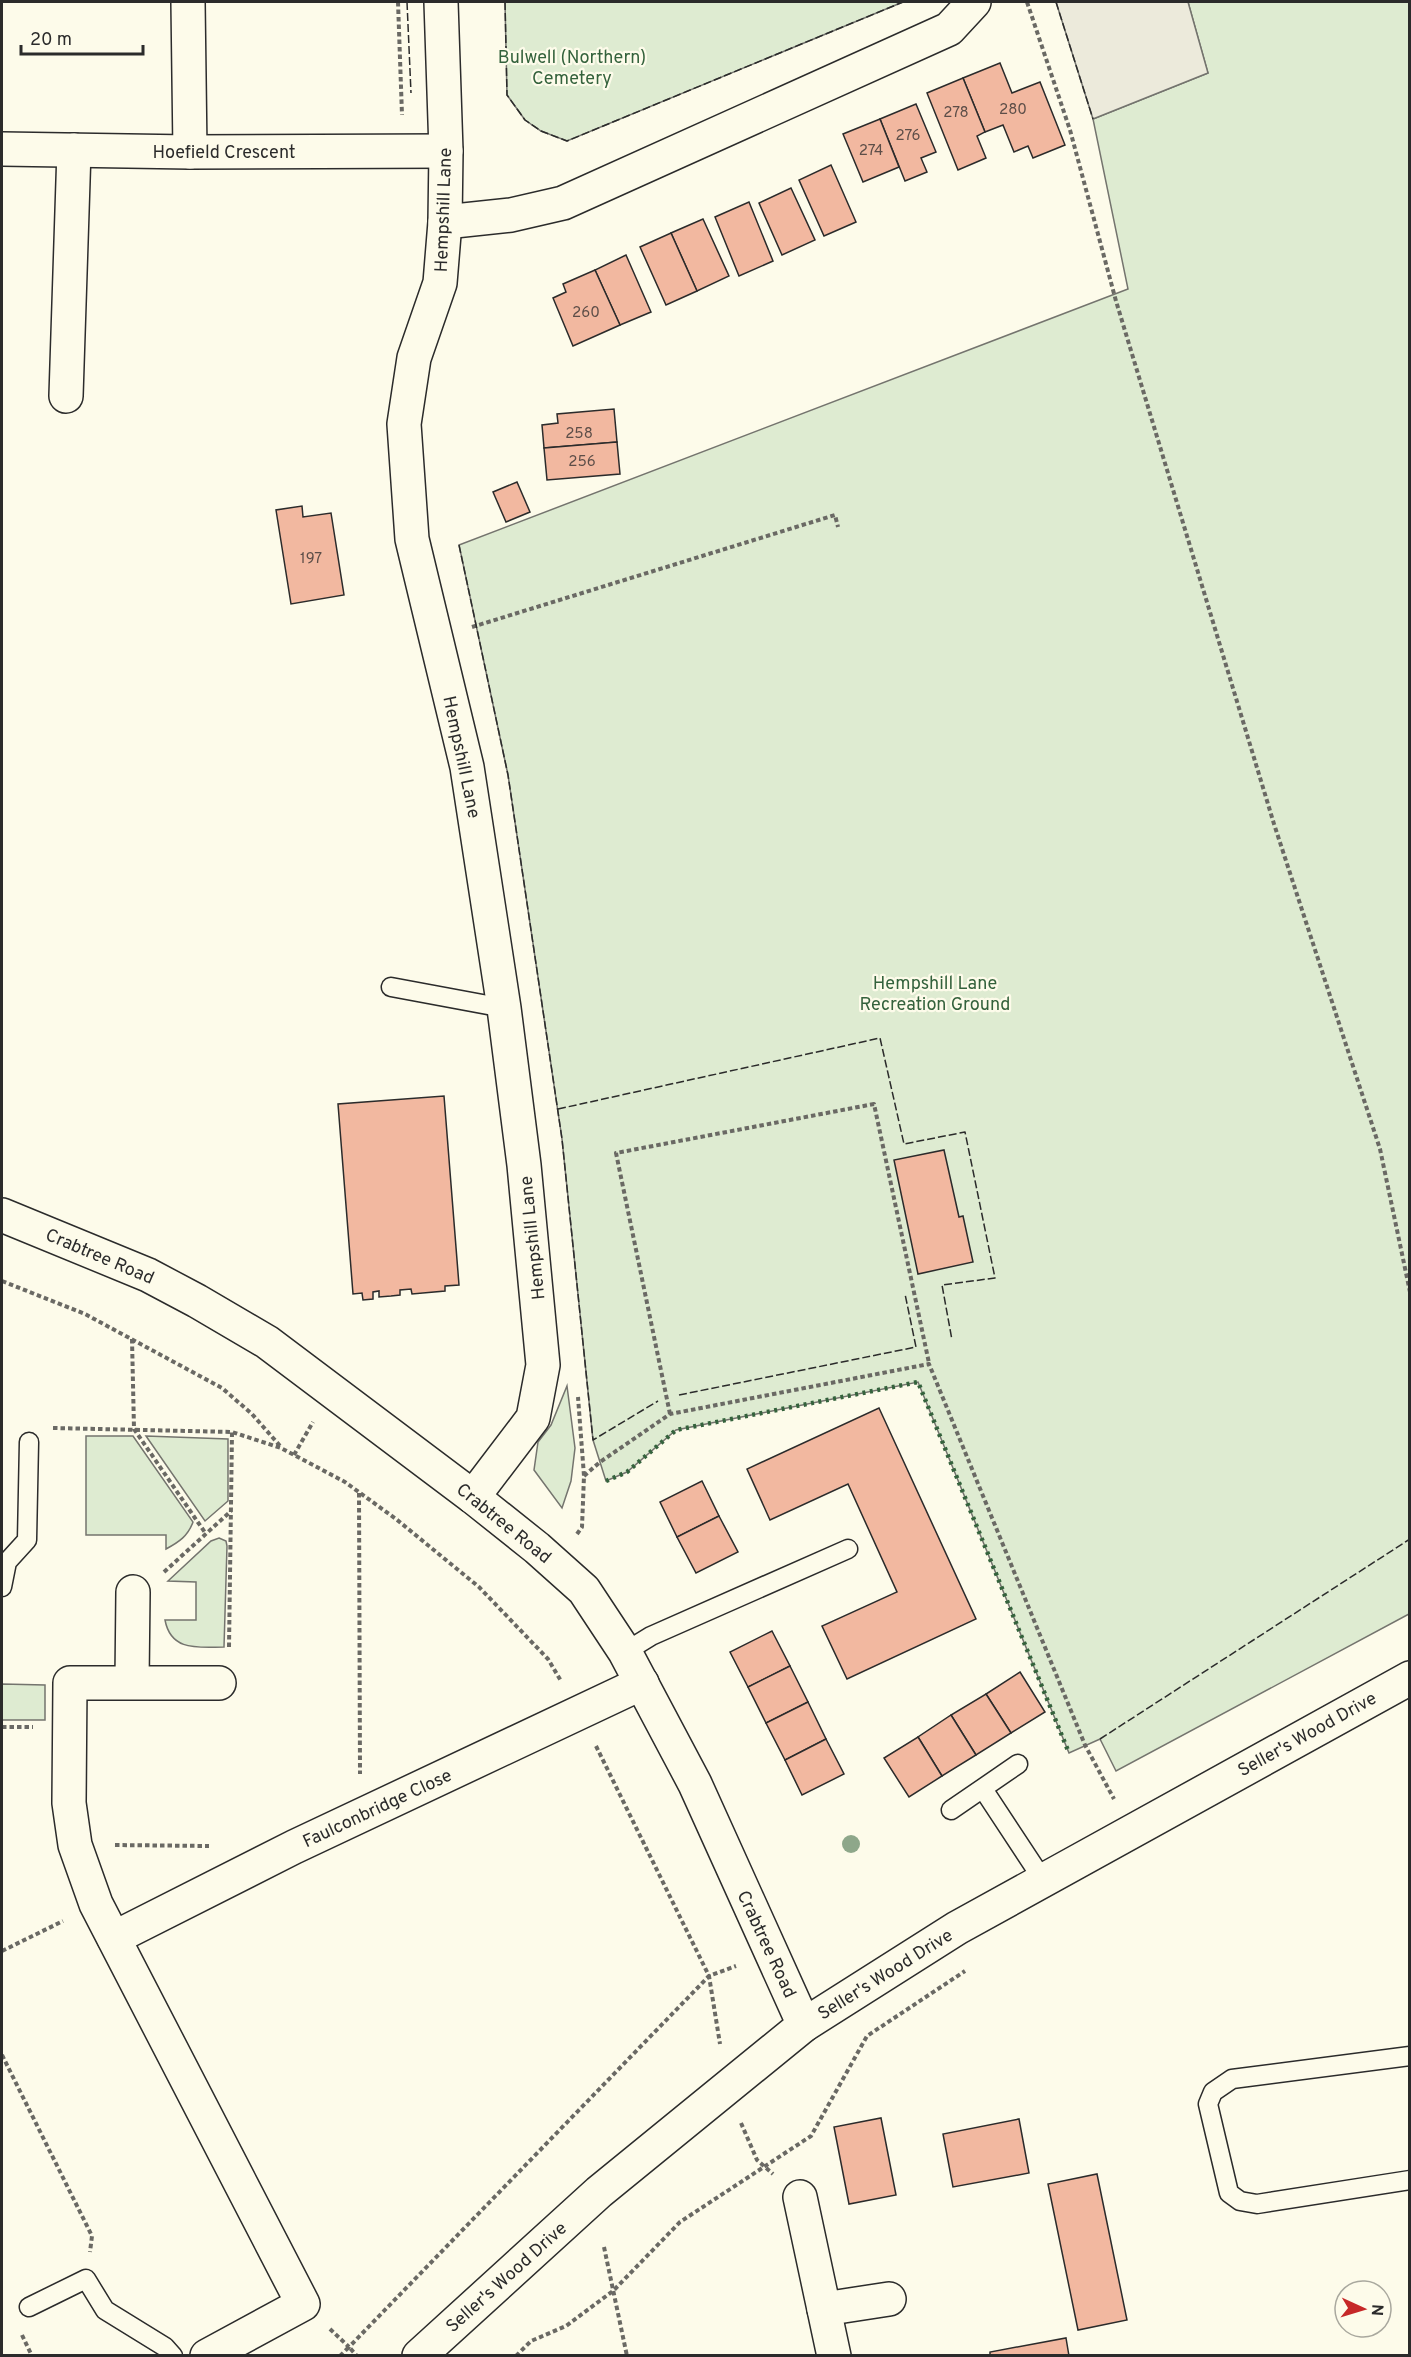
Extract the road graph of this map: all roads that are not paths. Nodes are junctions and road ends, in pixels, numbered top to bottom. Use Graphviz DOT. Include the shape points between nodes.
graph roads {
  1 [pos="188,2"];
  2 [pos="441,2"];
  3 [pos="974,2"];
  4 [pos="2,149"];
  5 [pos="74,150"];
  6 [pos="446,151"];
  7 [pos="189,152"];
  8 [pos="445,222"];
  9 [pos="66,396"];
  10 [pos="391,987"];
  11 [pos="504,1008"];
  12 [pos="2,1215"];
  13 [pos="28,1442"];
  14 [pos="473,1497"];
  15 [pos="848,1549"];
  16 [pos="2,1587"];
  17 [pos="133,1592"];
  18 [pos="625,1652"];
  19 [pos="1410,1678"];
  20 [pos="132,1682"];
  21 [pos="219,1683"];
  22 [pos="642,1683"];
  23 [pos="1018,1764"];
  24 [pos="983,1789"];
  25 [pos="951,1810"];
  26 [pos="1043,1880"];
  27 [pos="114,1938"];
  28 [pos="804,2025"];
  29 [pos="1410,2056"];
  30 [pos="1410,2180"];
  31 [pos="801,2197"];
  32 [pos="889,2299"];
  33 [pos="29,2307"];
  34 [pos="824,2309"];
  35 [pos="173,2355"];
  36 [pos="207,2355"];
  37 [pos="419,2355"];
  38 [pos="834,2355"];
  1 -- 7 [label="street"];
  2 -- 6 [label="street, Hempshill Lane"];
  3 -- 8 [label="street" via="949,29 563,203 511,215"];
  4 -- 5 [label="street, Hoefield Crescent"];
  5 -- 7 [label="street, Hoefield Crescent"];
  5 -- 9 [label="street"];
  6 -- 7 [label="street, Hoefield Crescent"];
  6 -- 8 [label="street, Hempshill Lane"];
  8 -- 11 [label="street, Hempshill Lane" via="440,283 414,358 404,424 412,539 466,767"];
  10 -- 11 [label="lane"];
  11 -- 14 [label="street, Hempshill Lane" via="543,1365 533,1418"];
  12 -- 14 [label="street, Crabtree Road" via="148,1275 267,1342"];
  13 -- 16 [label="lane" via="27,1540 7,1562"];
  14 -- 18 [label="street, Crabtree Road" via="584,1590"];
  15 -- 18 [label="lane" via="651,1636"];
  17 -- 20 [label="street"];
  18 -- 22 [label="street, Crabtree Road"];
  19 -- 26 [label="street, Seller's Wood Drive"];
  20 -- 21 [label="street"];
  20 -- 27 [label="street" via="70,1683 69,1803 75,1845 96,1905"];
  22 -- 27 [label="street, Faulconbridge Close"];
  22 -- 28 [label="street, Crabtree Road" via="695,1784"];
  23 -- 24 [label="lane"];
  24 -- 25 [label="lane"];
  24 -- 26 [label="lane"];
  26 -- 28 [label="street, Seller's Wood Drive" via="957,1928"];
  27 -- 36 [label="street" via="303,2304"];
  28 -- 37 [label="street, Seller's Wood Drive" via="599,2192"];
  29 -- 30 [label="lane" via="1233,2079 1214,2092 1208,2104 1229,2193 1240,2201 1257,2204"];
  31 -- 34 [label="street"];
  32 -- 34 [label="street"];
  33 -- 35 [label="lane" via="86,2278 105,2310"];
  34 -- 38 [label="street"];
}
